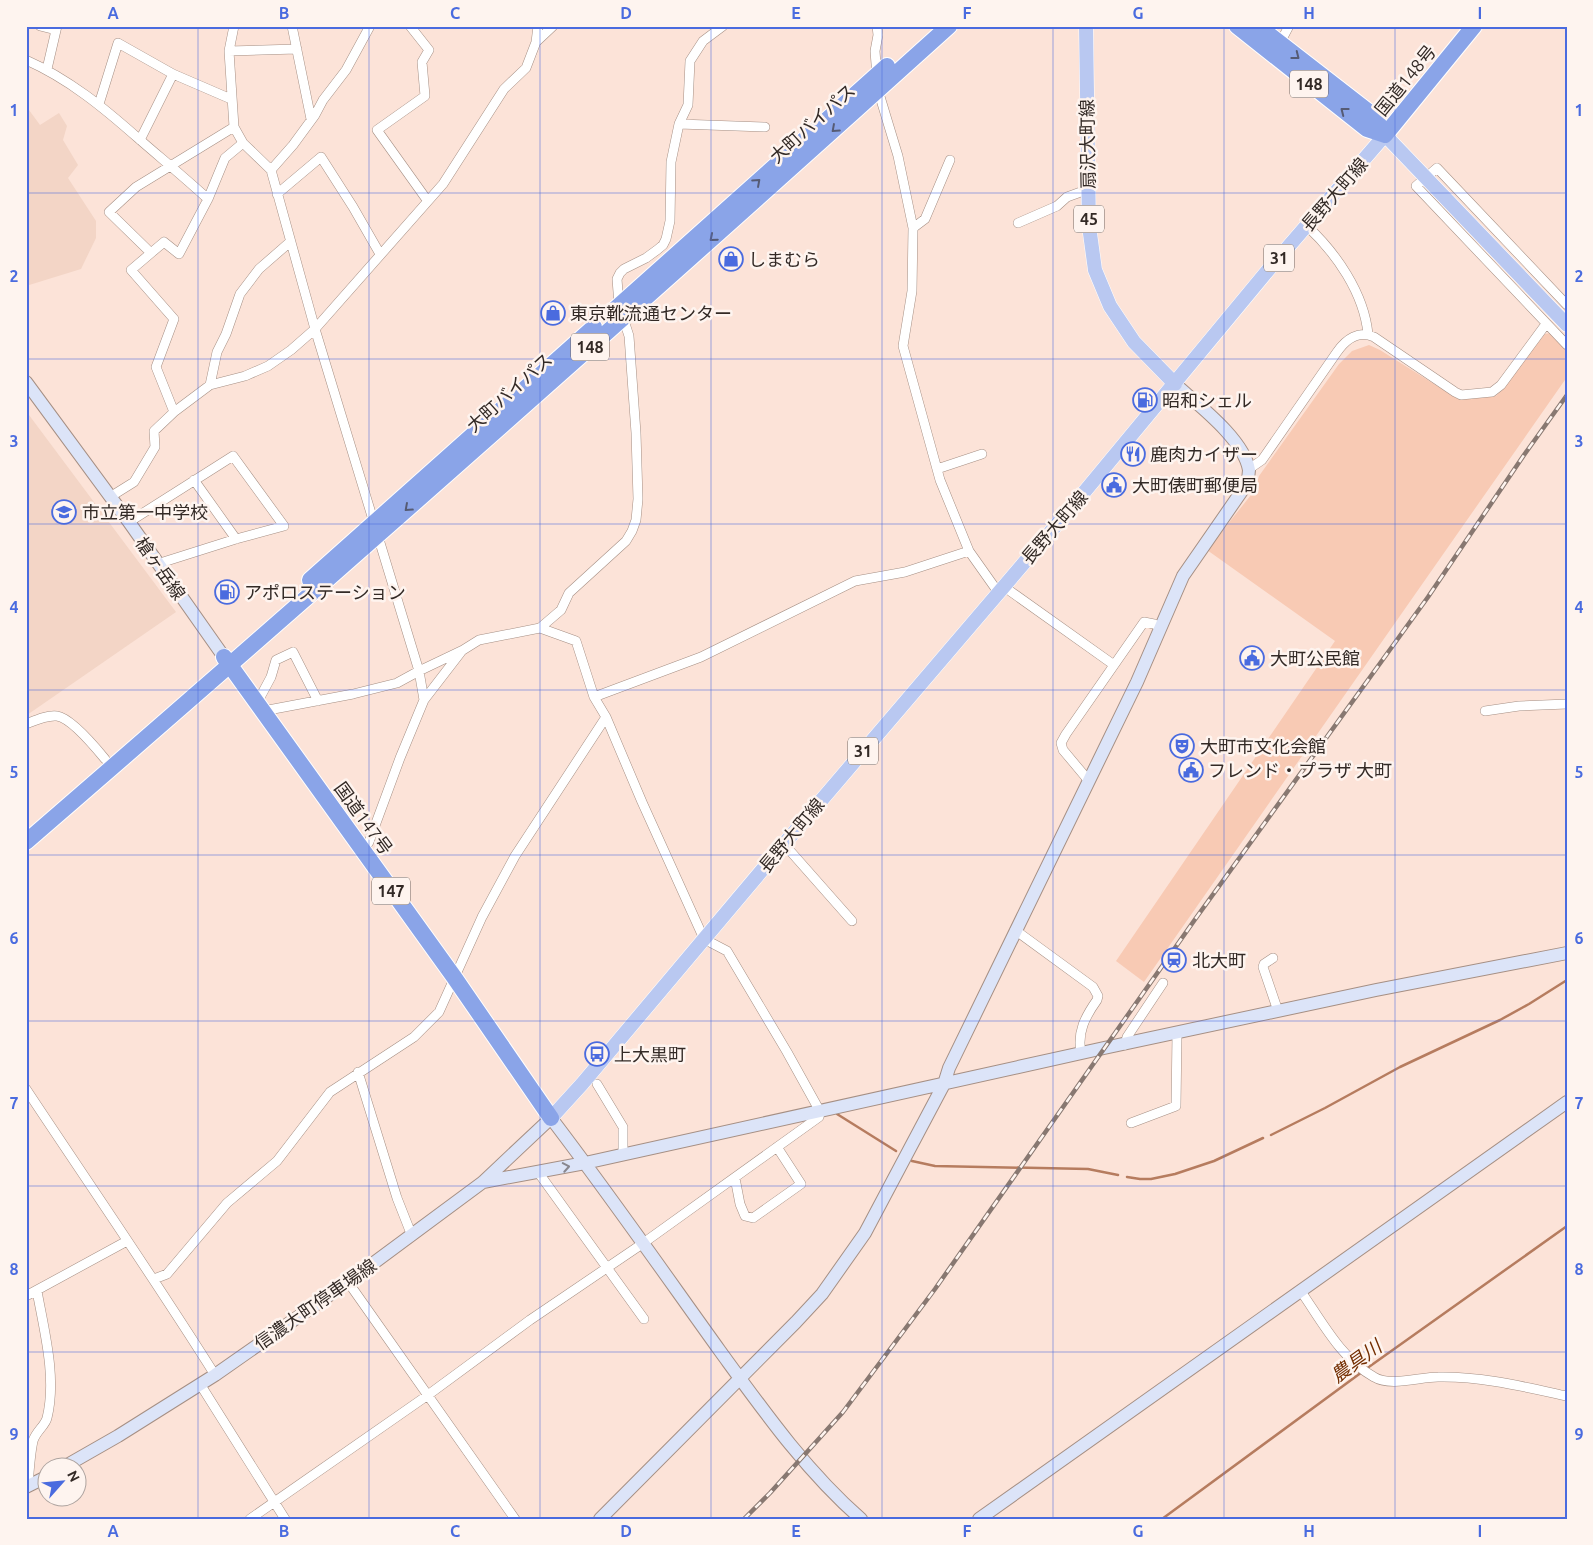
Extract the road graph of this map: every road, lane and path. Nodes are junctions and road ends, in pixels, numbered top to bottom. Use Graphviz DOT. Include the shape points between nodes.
graph roads {
  1 [pos="40,26"];
  2 [pos="234,26"];
  3 [pos="292,26"];
  4 [pos="370,26"];
  5 [pos="410,26"];
  6 [pos="538,26"];
  7 [pos="553,26"];
  8 [pos="724,26"];
  9 [pos="877,26"];
  10 [pos="932,26"];
  11 [pos="949,26"];
  12 [pos="1086,26"];
  13 [pos="1237,26"];
  14 [pos="1258,26"];
  15 [pos="1289,26"];
  16 [pos="1474,26"];
  17 [pos="57,28"];
  18 [pos="536,42"];
  19 [pos="1280,43"];
  20 [pos="296,49"];
  21 [pos="229,51"];
  22 [pos="26,60"];
  23 [pos="47,69"];
  24 [pos="173,74"];
  25 [pos="878,83"];
  26 [pos="231,99"];
  27 [pos="99,104"];
  28 [pos="312,120"];
  29 [pos="679,124"];
  30 [pos="234,126"];
  31 [pos="765,127"];
  32 [pos="1385,135"];
  33 [pos="140,140"];
  34 [pos="242,143"];
  35 [pos="950,160"];
  36 [pos="171,165"];
  37 [pos="271,170"];
  38 [pos="1426,177"];
  39 [pos="1088,189"];
  40 [pos="277,194"];
  41 [pos="208,199"];
  42 [pos="427,200"];
  43 [pos="1018,223"];
  44 [pos="1307,226"];
  45 [pos="914,228"];
  46 [pos="290,242"];
  47 [pos="151,253"];
  48 [pos="380,254"];
  49 [pos="1567,305"];
  50 [pos="621,311"];
  51 [pos="1546,324"];
  52 [pos="1567,325"];
  53 [pos="315,328"];
  54 [pos="1368,334"];
  55 [pos="1567,345"];
  56 [pos="26,382"];
  57 [pos="1175,384"];
  58 [pos="210,385"];
  59 [pos="174,412"];
  60 [pos="982,454"];
  61 [pos="937,469"];
  62 [pos="1249,469"];
  63 [pos="194,480"];
  64 [pos="110,497"];
  65 [pos="129,522"];
  66 [pos="375,530"];
  67 [pos="236,538"];
  68 [pos="969,551"];
  69 [pos="158,564"];
  70 [pos="1000,589"];
  71 [pos="1161,627"];
  72 [pos="540,628"];
  73 [pos="462,650"];
  74 [pos="227,661"];
  75 [pos="1114,665"];
  76 [pos="419,671"];
  77 [pos="594,697"];
  78 [pos="424,700"];
  79 [pos="318,701"];
  80 [pos="1567,704"];
  81 [pos="260,707"];
  82 [pos="1485,711"];
  83 [pos="606,717"];
  84 [pos="26,724"];
  85 [pos="106,759"];
  86 [pos="1089,781"];
  87 [pos="26,827"];
  88 [pos="26,842"];
  89 [pos="784,844"];
  90 [pos="362,852"];
  91 [pos="852,921"];
  92 [pos="1015,930"];
  93 [pos="704,939"];
  94 [pos="1567,953"];
  95 [pos="1273,958"];
  96 [pos="454,977"];
  97 [pos="1163,983"];
  98 [pos="1278,1011"];
  99 [pos="1177,1034"];
  100 [pos="1125,1044"];
  101 [pos="1081,1054"];
  102 [pos="358,1072"];
  103 [pos="597,1084"];
  104 [pos="944,1084"];
  105 [pos="26,1089"];
  106 [pos="1567,1102"];
  107 [pos="820,1112"];
  108 [pos="551,1118"];
  109 [pos="1131,1123"];
  110 [pos="778,1147"];
  111 [pos="623,1155"];
  112 [pos="586,1163"];
  113 [pos="538,1172"];
  114 [pos="735,1178"];
  115 [pos="483,1182"];
  116 [pos="412,1236"];
  117 [pos="127,1241"];
  118 [pos="642,1244"];
  119 [pos="606,1268"];
  120 [pos="154,1279"];
  121 [pos="348,1282"];
  122 [pos="1300,1290"];
  123 [pos="37,1291"];
  124 [pos="26,1296"];
  125 [pos="644,1320"];
  126 [pos="215,1375"];
  127 [pos="740,1378"];
  128 [pos="200,1384"];
  129 [pos="428,1395"];
  130 [pos="1567,1396"];
  131 [pos="30,1437"];
  132 [pos="80,1458"];
  133 [pos="27,1487"];
  134 [pos="274,1503"];
  135 [pos="250,1519"];
  136 [pos="285,1519"];
  137 [pos="515,1519"];
  138 [pos="600,1519"];
  139 [pos="861,1519"];
  140 [pos="979,1519"];
  1 -- 17 [label="street"];
  2 -- 21 [label="street"];
  3 -- 20 [label="street"];
  4 -- 28 [label="street" via="346,70"];
  5 -- 42 [label="street" via="429,50 422,62 425,96 377,130"];
  6 -- 18 [label="street"];
  7 -- 18 [label="street"];
  8 -- 29 [label="street" via="703,41 690,61 688,105"];
  9 -- 25 [label="street"];
  10 -- 25 [label="highway, 大町バイパス / 148"];
  11 -- 25 [label="highway, 大町バイパス / 148"];
  12 -- 39 [label="main road, 扇沢大町線 / 45"];
  32 -- 13 [label="highway, 148, one-way" via="1367,129"];
  14 -- 19 [label="highway, 148"];
  15 -- 19 [label="street"];
  16 -- 32 [label="highway, 国道148号"];
  17 -- 23 [label="street"];
  18 -- 42 [label="street" via="526,68 504,89 443,184"];
  19 -- 32 [label="highway, 148, one-way" via="1374,116"];
  20 -- 21 [label="street"];
  20 -- 28 [label="street"];
  21 -- 26 [label="street"];
  22 -- 23 [label="street"];
  23 -- 27 [label="street"];
  24 -- 26 [label="street"];
  24 -- 27 [label="street" via="118,43"];
  24 -- 33 [label="street"];
  25 -- 45 [label="street"];
  25 -- 50 [label="highway, 大町バイパス / 148"];
  26 -- 30 [label="street"];
  27 -- 33 [label="street"];
  28 -- 37 [label="street"];
  29 -- 31 [label="street"];
  29 -- 50 [label="street" via="671,162 670,221 666,238 657,250 620,273 617,279"];
  30 -- 34 [label="street"];
  30 -- 36 [label="street"];
  32 -- 38 [label="main road"];
  32 -- 44 [label="main road, 長野大町線 / 31"];
  33 -- 36 [label="street"];
  34 -- 37 [label="street"];
  34 -- 41 [label="street" via="225,158"];
  35 -- 45 [label="street" via="925,219"];
  36 -- 41 [label="street"];
  36 -- 47 [label="street" via="136,187 109,212"];
  37 -- 40 [label="street"];
  38 -- 49 [label="street" via="1437,168"];
  38 -- 51 [label="street" via="1416,186"];
  38 -- 52 [label="main road"];
  39 -- 43 [label="street"];
  39 -- 57 [label="main road, 扇沢大町線 / 45" via="1095,270 1110,306 1134,342"];
  40 -- 46 [label="street"];
  40 -- 48 [label="street" via="321,157"];
  41 -- 47 [label="street" via="179,254 164,242"];
  42 -- 48 [label="street"];
  44 -- 54 [label="street" via="1331,251 1351,283 1365,317"];
  44 -- 57 [label="main road, 長野大町線 / 31"];
  45 -- 61 [label="street" via="912,291 903,346"];
  46 -- 53 [label="street"];
  46 -- 58 [label="street" via="259,269 240,294 216,352"];
  47 -- 59 [label="street" via="132,270 174,319 156,367"];
  48 -- 53 [label="street"];
  50 -- 66 [label="highway, 大町バイパス / 148"];
  50 -- 72 [label="street" via="629,336 636,433 636,520 626,540 569,593 561,610"];
  51 -- 54 [label="street" via="1501,385 1492,392 1461,394"];
  51 -- 55 [label="street"];
  53 -- 58 [label="street" via="268,366"];
  53 -- 66 [label="street"];
  54 -- 62 [label="street" via="1343,343 1262,460"];
  56 -- 64 [label="street, 槍ヶ岳線"];
  57 -- 62 [label="street" via="1223,427"];
  57 -- 70 [label="main road, 長野大町線 / 31"];
  58 -- 59 [label="street"];
  59 -- 64 [label="street" via="154,431 155,446 134,482"];
  60 -- 61 [label="street"];
  61 -- 68 [label="street"];
  62 -- 71 [label="street" via="1246,485 1183,576"];
  63 -- 65 [label="street"];
  63 -- 67 [label="street"];
  63 -- 67 [label="street" via="233,456 284,526"];
  64 -- 65 [label="street, 槍ヶ岳線"];
  65 -- 69 [label="street, 槍ヶ岳線"];
  66 -- 74 [label="highway, 大町バイパス / 148"];
  66 -- 76 [label="street"];
  67 -- 69 [label="street"];
  68 -- 70 [label="street"];
  68 -- 77 [label="street" via="905,572 855,581 701,658"];
  69 -- 74 [label="street, 槍ヶ岳線"];
  70 -- 75 [label="street"];
  70 -- 89 [label="main road, 長野大町線 / 31"];
  71 -- 75 [label="street" via="1144,622"];
  71 -- 86 [label="street"];
  72 -- 73 [label="street" via="479,640"];
  72 -- 77 [label="street" via="576,641"];
  73 -- 76 [label="street"];
  73 -- 78 [label="street"];
  74 -- 81 [label="highway, 国道147号 / 147"];
  74 -- 85 [label="highway"];
  74 -- 88 [label="highway"];
  75 -- 86 [label="street" via="1061,744"];
  76 -- 78 [label="street"];
  76 -- 79 [label="street" via="397,684"];
  77 -- 83 [label="street"];
  78 -- 90 [label="street" via="369,842"];
  79 -- 81 [label="street"];
  79 -- 81 [label="street" via="293,652 276,660"];
  80 -- 82 [label="street"];
  81 -- 90 [label="highway, 国道147号 / 147"];
  83 -- 93 [label="street"];
  83 -- 96 [label="street" via="515,856"];
  84 -- 85 [label="street" via="40,718 59,716 77,728"];
  85 -- 87 [label="highway"];
  86 -- 92 [label="street"];
  89 -- 91 [label="street"];
  89 -- 93 [label="main road, 長野大町線 / 31"];
  90 -- 96 [label="highway, 国道147号 / 147"];
  92 -- 101 [label="street" via="1096,992 1097,1000 1082,1026"];
  92 -- 104 [label="street"];
  93 -- 107 [label="street" via="727,951"];
  93 -- 108 [label="main road, 長野大町線 / 31"];
  94 -- 98 [label="street"];
  95 -- 98 [label="street" via="1263,968"];
  96 -- 102 [label="street" via="429,1024"];
  96 -- 108 [label="highway, 国道147号 / 147"];
  97 -- 100 [label="street"];
  98 -- 99 [label="street"];
  99 -- 100 [label="street"];
  99 -- 109 [label="street" via="1176,1106"];
  100 -- 101 [label="street"];
  101 -- 104 [label="street"];
  102 -- 116 [label="street"];
  102 -- 120 [label="street" via="330,1092 277,1161 227,1203 167,1274"];
  103 -- 111 [label="street" via="623,1127"];
  104 -- 107 [label="street"];
  104 -- 127 [label="street" via="865,1233 822,1294"];
  105 -- 117 [label="street"];
  106 -- 122 [label="street"];
  107 -- 110 [label="street" via="816,1120"];
  107 -- 111 [label="street"];
  108 -- 112 [label="street"];
  108 -- 115 [label="street, 信濃大町停車場線"];
  110 -- 114 [label="street"];
  110 -- 114 [label="street" via="801,1184 753,1218 745,1216"];
  111 -- 112 [label="street"];
  113 -- 112 [label="street, one-way"];
  112 -- 118 [label="street"];
  113 -- 115 [label="street"];
  113 -- 119 [label="street"];
  114 -- 118 [label="street"];
  115 -- 116 [label="street, 信濃大町停車場線"];
  116 -- 121 [label="street, 信濃大町停車場線"];
  117 -- 120 [label="street"];
  117 -- 123 [label="street"];
  118 -- 119 [label="street"];
  118 -- 127 [label="street"];
  119 -- 125 [label="street"];
  119 -- 129 [label="street"];
  120 -- 126 [label="street"];
  121 -- 126 [label="street, 信濃大町停車場線"];
  121 -- 129 [label="street"];
  122 -- 130 [label="street" via="1346,1355 1374,1378 1392,1381 1438,1376 1491,1380"];
  122 -- 140 [label="street"];
  123 -- 124 [label="street"];
  123 -- 131 [label="street" via="51,1386 46,1420"];
  126 -- 128 [label="street, 信濃大町停車場線"];
  127 -- 138 [label="street"];
  127 -- 139 [label="street" via="819,1479"];
  128 -- 132 [label="street, 信濃大町停車場線"];
  128 -- 134 [label="street"];
  129 -- 134 [label="street"];
  129 -- 137 [label="street"];
  131 -- 133 [label="street"];
  134 -- 135 [label="street"];
  134 -- 136 [label="street"];
}
